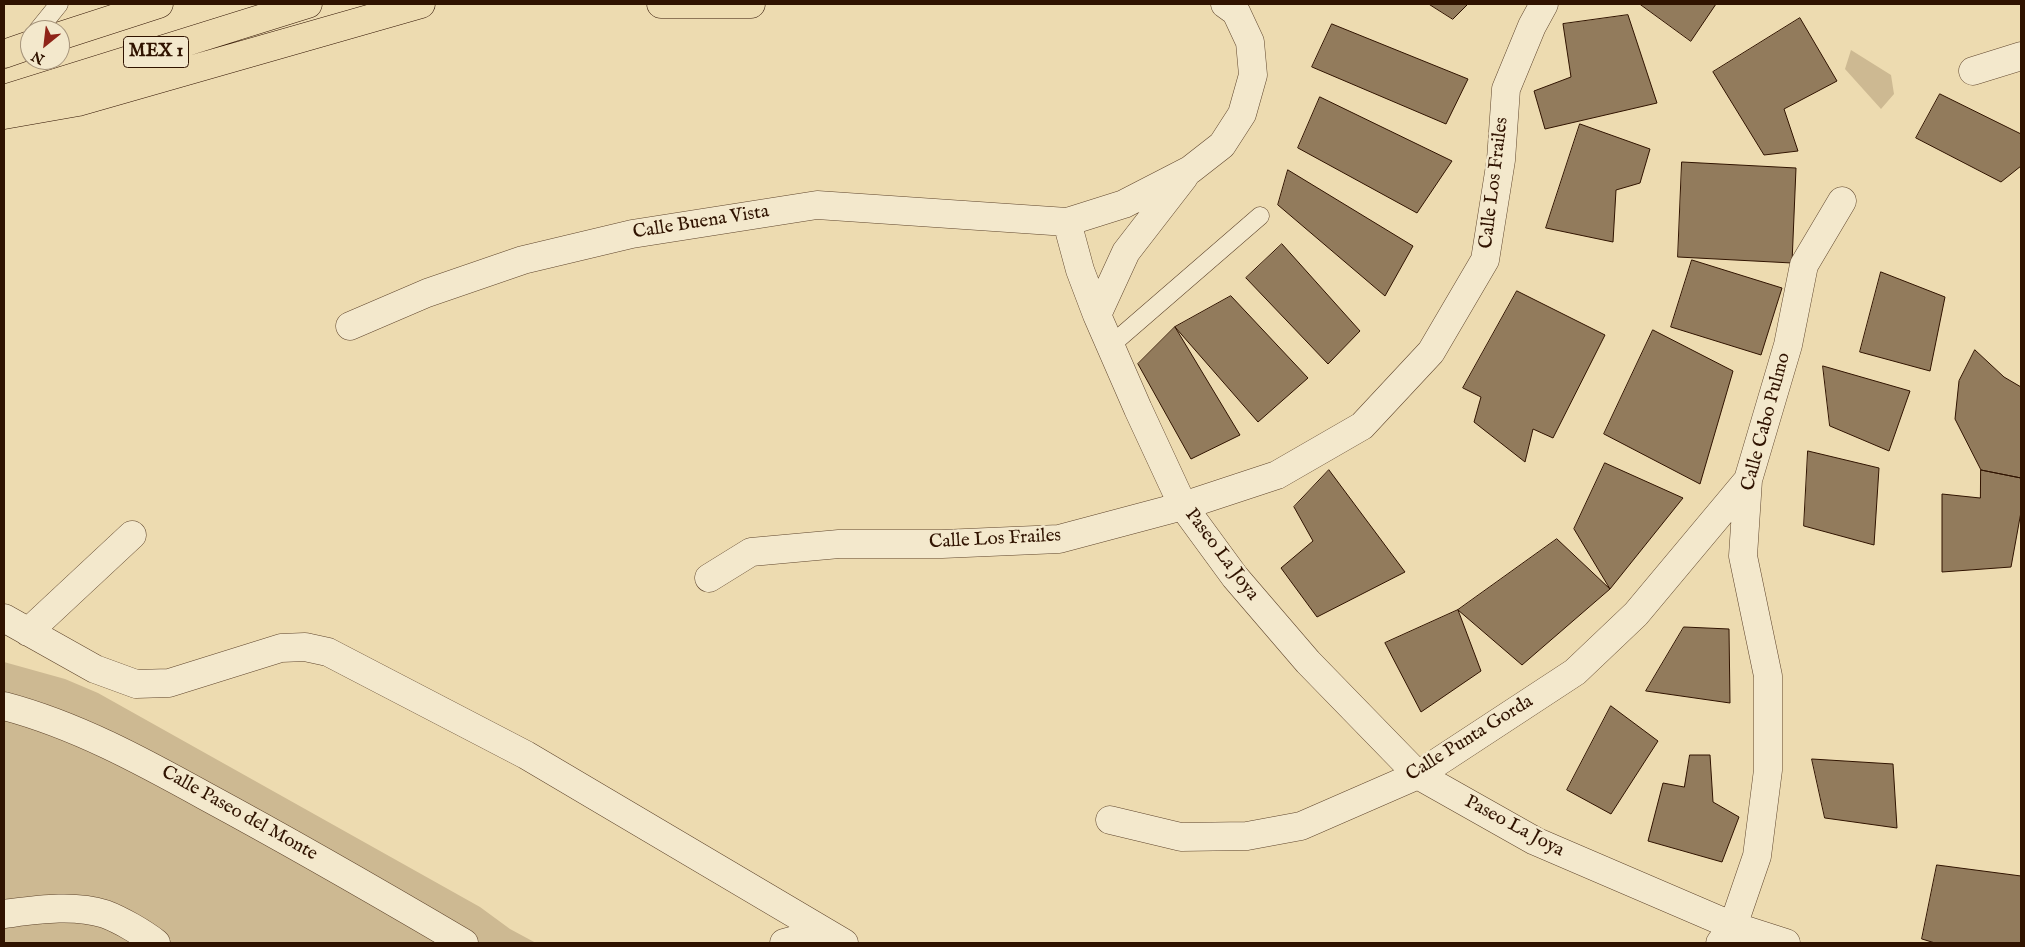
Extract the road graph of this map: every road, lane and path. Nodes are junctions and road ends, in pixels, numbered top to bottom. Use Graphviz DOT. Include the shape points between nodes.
graph roads {
  1 [pos="59,4"];
  2 [pos="159,4"];
  3 [pos="308,4"];
  4 [pos="422,4"];
  5 [pos="661,4"];
  6 [pos="751,4"];
  7 [pos="1225,4"];
  8 [pos="1544,4"];
  9 [pos="45,20"];
  10 [pos="70,33"];
  11 [pos="2021,56"];
  12 [pos="1973,71"];
  13 [pos="4,100"];
  14 [pos="4,115"];
  15 [pos="1190,170"];
  16 [pos="1842,201"];
  17 [pos="1260,216"];
  18 [pos="1067,222"];
  19 [pos="1097,314"];
  20 [pos="350,326"];
  21 [pos="1111,345"];
  22 [pos="1748,480"];
  23 [pos="1183,506"];
  24 [pos="132,535"];
  25 [pos="709,578"];
  26 [pos="4,618"];
  27 [pos="28,632"];
  28 [pos="4,706"];
  29 [pos="1418,775"];
  30 [pos="1110,820"];
  31 [pos="4,914"];
  32 [pos="1726,934"];
  33 [pos="834,938"];
  34 [pos="156,943"];
  35 [pos="464,943"];
  36 [pos="784,943"];
  37 [pos="1786,943"];
  1 -- 9 [label="lane"];
  2 -- 10 [label="highway, MEX 1"];
  3 -- 13 [label="highway, MEX 1"];
  4 -- 14 [label="highway" via="78,102"];
  5 -- 6 [label="highway"];
  7 -- 15 [label="street" via="1236,12 1250,42 1253,75 1242,114 1222,145"];
  8 -- 23 [label="street, Calle Los Frailes" via="1506,89 1501,160 1486,260 1431,352 1362,426 1278,475"];
  11 -- 12 [label="street"];
  15 -- 18 [label="street" via="1124,204"];
  15 -- 19 [label="street" via="1126,252"];
  16 -- 22 [label="street, Calle Cabo Pulmo" via="1804,265 1788,345"];
  17 -- 21 [label="lane"];
  18 -- 19 [label="street, Paseo La Joya" via="1080,270"];
  18 -- 20 [label="street, Calle Buena Vista" via="817,206 632,234 523,260 427,293"];
  19 -- 21 [label="street, Paseo La Joya"];
  21 -- 23 [label="street, Paseo La Joya"];
  22 -- 29 [label="street, Calle Punta Gorda" via="1636,614 1575,672"];
  22 -- 32 [label="street, Calle Cabo Pulmo" via="1743,556 1768,676 1768,770 1757,856"];
  23 -- 25 [label="street, Calle Los Frailes" via="1060,539 839,544 751,552"];
  23 -- 29 [label="street, Paseo La Joya" via="1235,577 1308,662"];
  24 -- 27 [label="street"];
  26 -- 27 [label="street"];
  27 -- 33 [label="street" via="95,669 136,684 169,683 281,648 305,647 328,652 526,755"];
  28 -- 35 [label="street, Calle Paseo del Monte" via="36,714 143,762 305,850"];
  29 -- 30 [label="street, Calle Punta Gorda" via="1302,826 1247,836 1181,837"];
  29 -- 32 [label="street, Paseo La Joya" via="1535,841"];
  31 -- 34 [label="street" via="72,909 105,914"];
  32 -- 37 [label="street, Paseo La Joya"];
  33 -- 36 [label="street"];
}
